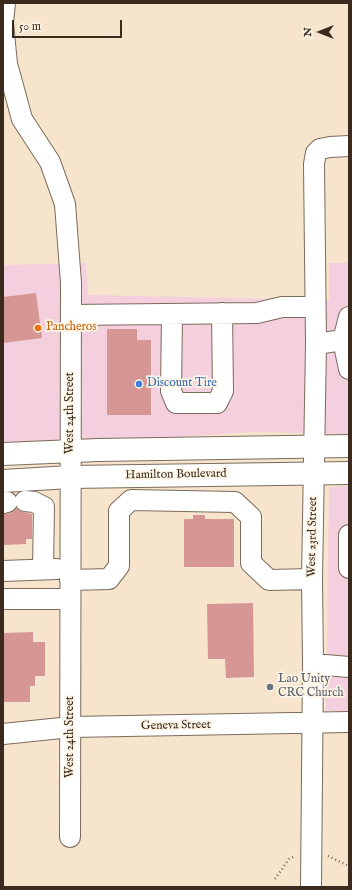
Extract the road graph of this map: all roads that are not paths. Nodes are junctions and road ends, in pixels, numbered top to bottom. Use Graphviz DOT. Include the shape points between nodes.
graph roads {
  1 [pos="5,3"];
  2 [pos="349,146"];
  3 [pos="316,307"];
  4 [pos="222,313"];
  5 [pos="172,314"];
  6 [pos="71,315"];
  7 [pos="349,317"];
  8 [pos="343,340"];
  9 [pos="316,344"];
  10 [pos="349,369"];
  11 [pos="349,446"];
  12 [pos="314,447"];
  13 [pos="71,451"];
  14 [pos="3,454"];
  15 [pos="349,473"];
  16 [pos="314,474"];
  17 [pos="70,477"];
  18 [pos="9,497"];
  19 [pos="349,535"];
  20 [pos="349,568"];
  21 [pos="43,569"];
  22 [pos="3,571"];
  23 [pos="312,579"];
  24 [pos="70,582"];
  25 [pos="3,599"];
  26 [pos="313,664"];
  27 [pos="349,667"];
  28 [pos="312,722"];
  29 [pos="349,722"];
  30 [pos="71,727"];
  31 [pos="3,734"];
  32 [pos="70,837"];
  33 [pos="311,884"];
  1 -- 6 [label="street, West 24th Street" via="3,23 7,64 22,119 50,162 65,204"];
  2 -- 3 [label="street, West 23rd Street" via="320,149 316,153"];
  3 -- 4 [label="street" via="282,307 257,313"];
  3 -- 9 [label="street, West 23rd Street"];
  4 -- 5 [label="street"];
  4 -- 5 [label="street" via="223,391 217,403 176,403 171,390"];
  5 -- 6 [label="street"];
  6 -- 13 [label="street, West 24th Street"];
  7 -- 8 [label="street"];
  8 -- 9 [label="street"];
  8 -- 10 [label="street"];
  9 -- 12 [label="street, West 23rd Street"];
  11 -- 12 [label="main road"];
  12 -- 13 [label="main road"];
  12 -- 16 [label="street, West 23rd Street"];
  13 -- 14 [label="main road"];
  13 -- 17 [label="street, West 24th Street"];
  15 -- 16 [label="main road, Hamilton Boulevard"];
  16 -- 17 [label="main road, Hamilton Boulevard"];
  16 -- 23 [label="street, West 23rd Street"];
  17 -- 18 [label="main road, Hamilton Boulevard"];
  17 -- 24 [label="street, West 24th Street"];
  18 -- 21 [label="street" via="34,502 44,507"];
  19 -- 20 [label="street"];
  21 -- 22 [label="street"];
  21 -- 24 [label="street"];
  23 -- 24 [label="street" via="269,580 251,563 251,517 235,502 131,500 119,511 119,566 109,579"];
  23 -- 26 [label="street, West 23rd Street"];
  24 -- 25 [label="street"];
  24 -- 30 [label="street, West 24th Street"];
  26 -- 27 [label="street"];
  26 -- 28 [label="street, West 23rd Street"];
  28 -- 29 [label="street, Geneva Street"];
  28 -- 30 [label="street, Geneva Street"];
  28 -- 33 [label="street, West 23rd Street"];
  30 -- 31 [label="street, Geneva Street"];
  30 -- 32 [label="street, West 24th Street"];
}
